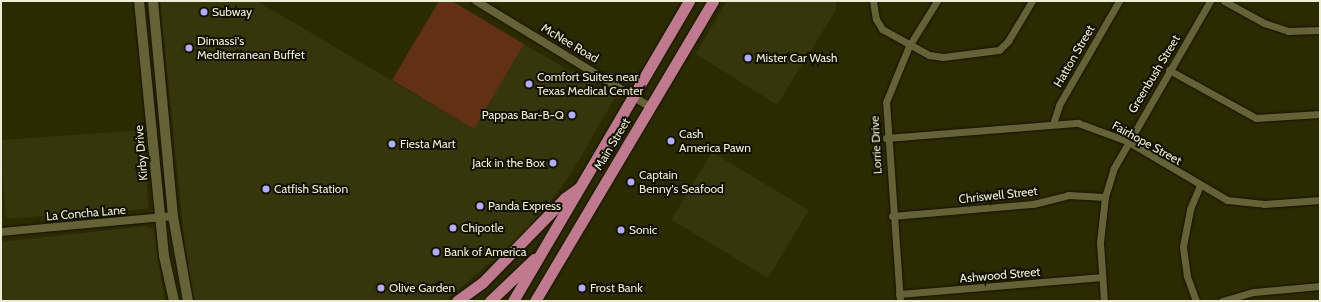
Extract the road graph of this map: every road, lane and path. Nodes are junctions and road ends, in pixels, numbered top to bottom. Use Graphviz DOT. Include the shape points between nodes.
graph roads {
  1 [pos="139,1"];
  2 [pos="153,1"];
  3 [pos="476,1"];
  4 [pos="689,1"];
  5 [pos="713,1"];
  6 [pos="874,1"];
  7 [pos="937,1"];
  8 [pos="1032,1"];
  9 [pos="1119,1"];
  10 [pos="1210,1"];
  11 [pos="1224,1"];
  12 [pos="1320,30"];
  13 [pos="909,46"];
  14 [pos="1170,70"];
  15 [pos="632,95"];
  16 [pos="650,107"];
  17 [pos="1320,114"];
  18 [pos="163,117"];
  19 [pos="151,118"];
  20 [pos="1053,124"];
  21 [pos="886,138"];
  22 [pos="1126,141"];
  23 [pos="581,186"];
  24 [pos="1200,186"];
  25 [pos="1105,198"];
  26 [pos="1320,200"];
  27 [pos="588,210"];
  28 [pos="173,216"];
  29 [pos="892,216"];
  30 [pos="160,218"];
  31 [pos="1,232"];
  32 [pos="547,248"];
  33 [pos="1102,278"];
  34 [pos="482,283"];
  35 [pos="1320,286"];
  36 [pos="521,289"];
  37 [pos="900,298"];
  38 [pos="492,300"];
  39 [pos="538,300"];
  40 [pos="174,301"];
  41 [pos="188,301"];
  42 [pos="457,301"];
  43 [pos="513,301"];
  44 [pos="1104,301"];
  45 [pos="1196,301"];
  46 [pos="1222,301"];
  1 -- 19 [label="main road, Kirby Drive"];
  2 -- 18 [label="main road"];
  3 -- 15 [label="street, McNee Road"];
  4 -- 15 [label="main road, Main Street"];
  5 -- 16 [label="main road, Main Street"];
  6 -- 13 [label="street" via="876,20 882,29"];
  7 -- 13 [label="street, Lorrie Drive"];
  8 -- 13 [label="street" via="1008,42 999,50 943,57 929,56"];
  9 -- 20 [label="street, Hatton Street" via="1059,104"];
  10 -- 14 [label="street, Greenbush Street"];
  11 -- 12 [label="street" via="1264,23 1288,31"];
  13 -- 21 [label="street, Lorrie Drive" via="888,91"];
  14 -- 17 [label="street" via="1256,118"];
  14 -- 22 [label="street, Greenbush Street"];
  15 -- 16 [label="street, McNee Road"];
  15 -- 23 [label="main road, Main Street"];
  16 -- 27 [label="main road, Main Street"];
  18 -- 19 [label="main road"];
  18 -- 28 [label="main road"];
  19 -- 30 [label="main road, Kirby Drive"];
  20 -- 21 [label="street, Fairhope Street"];
  20 -- 22 [label="street, Fairhope Street" via="1078,123"];
  21 -- 29 [label="street, Lorrie Drive"];
  22 -- 24 [label="street, Fairhope Street"];
  22 -- 25 [label="street, Greenbush Street"];
  23 -- 32 [label="main road, Main Street"];
  23 -- 34 [label="main road" via="565,198"];
  24 -- 26 [label="street, Fairhope Street" via="1227,200 1250,204"];
  24 -- 45 [label="street" via="1190,209 1183,246 1187,276"];
  25 -- 29 [label="street, Chriswell Street" via="1068,195 1032,204"];
  25 -- 33 [label="street, Greenbush Street" via="1100,242"];
  27 -- 32 [label="main road"];
  27 -- 39 [label="main road, Main Street"];
  28 -- 30 [label="street, La Concha Lane"];
  28 -- 41 [label="main road"];
  29 -- 37 [label="street, Lorrie Drive"];
  30 -- 31 [label="street, La Concha Lane"];
  30 -- 40 [label="main road, Kirby Drive" via="167,278"];
  32 -- 36 [label="main road, Main Street"];
  32 -- 38 [label="main road"];
  33 -- 37 [label="street, Ashwood Street"];
  33 -- 44 [label="street, Greenbush Street"];
  34 -- 38 [label="main road"];
  34 -- 42 [label="main road"];
  35 -- 46 [label="street" via="1254,292"];
  36 -- 39 [label="main road"];
  36 -- 43 [label="main road, Main Street"];
}
